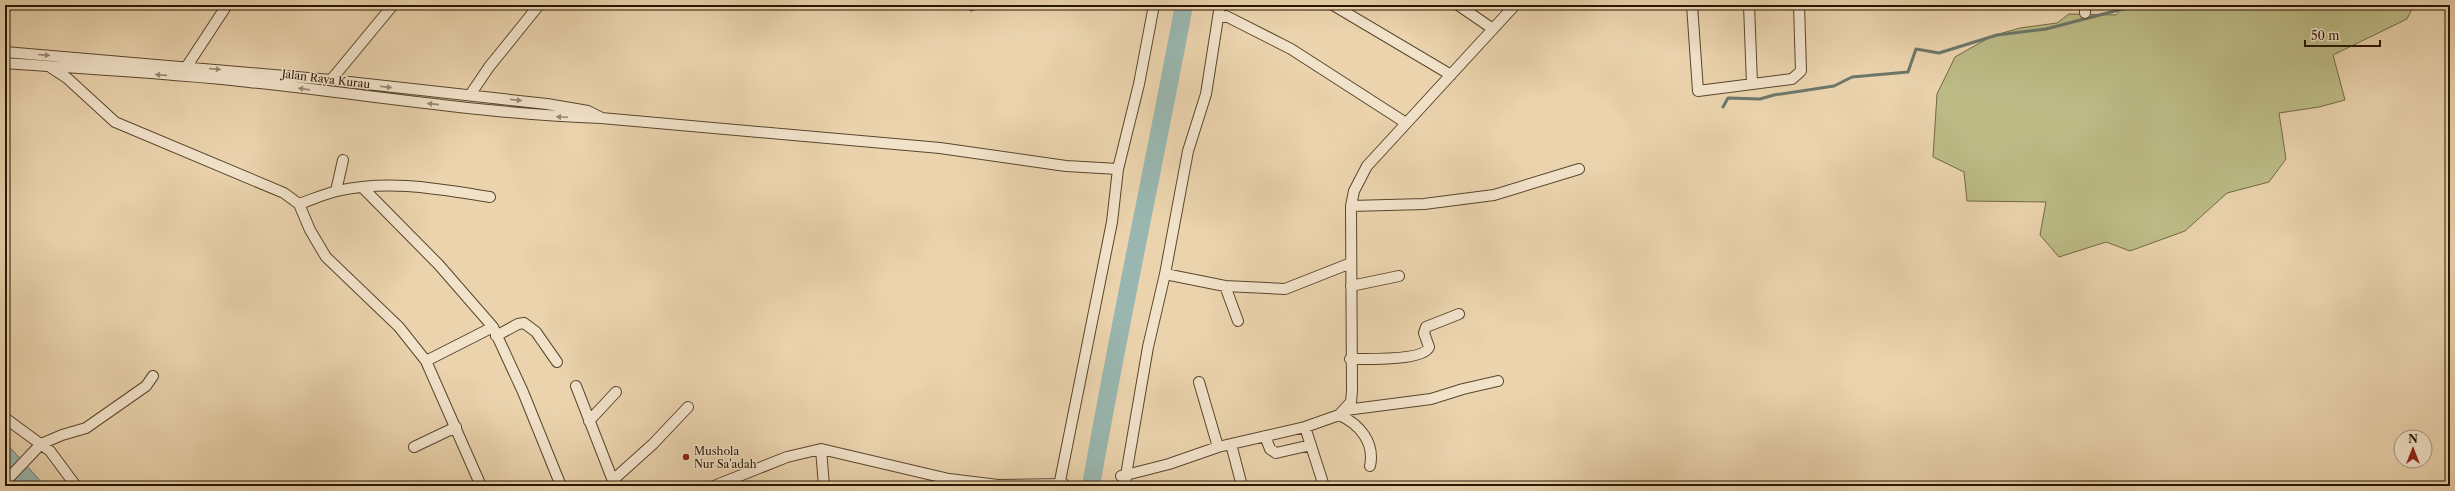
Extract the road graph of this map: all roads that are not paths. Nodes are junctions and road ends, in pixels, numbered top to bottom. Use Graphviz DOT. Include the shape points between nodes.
graph roads {
  1 [pos="227,5"];
  2 [pos="393,5"];
  3 [pos="539,5"];
  4 [pos="1154,5"];
  5 [pos="1220,5"];
  6 [pos="1333,5"];
  7 [pos="1458,5"];
  8 [pos="1515,5"];
  9 [pos="1692,5"];
  10 [pos="1749,5"];
  11 [pos="1799,5"];
  12 [pos="1218,18"];
  13 [pos="1493,29"];
  14 [pos="5,52"];
  15 [pos="5,63"];
  16 [pos="48,66"];
  17 [pos="187,66"];
  18 [pos="1451,75"];
  19 [pos="331,80"];
  20 [pos="1752,84"];
  21 [pos="470,96"];
  22 [pos="601,118"];
  23 [pos="1406,123"];
  24 [pos="343,160"];
  25 [pos="1579,168"];
  26 [pos="1118,169"];
  27 [pos="362,187"];
  28 [pos="336,191"];
  29 [pos="490,197"];
  30 [pos="299,204"];
  31 [pos="1351,206"];
  32 [pos="1351,263"];
  33 [pos="1165,274"];
  34 [pos="1399,276"];
  35 [pos="1225,286"];
  36 [pos="1351,286"];
  37 [pos="1458,314"];
  38 [pos="1238,321"];
  39 [pos="494,332"];
  40 [pos="1350,359"];
  41 [pos="426,361"];
  42 [pos="557,362"];
  43 [pos="152,376"];
  44 [pos="1498,380"];
  45 [pos="1199,382"];
  46 [pos="576,386"];
  47 [pos="616,392"];
  48 [pos="688,407"];
  49 [pos="1342,413"];
  50 [pos="5,418"];
  51 [pos="589,422"];
  52 [pos="456,427"];
  53 [pos="1305,427"];
  54 [pos="1265,436"];
  55 [pos="1231,444"];
  56 [pos="1311,445"];
  57 [pos="39,446"];
  58 [pos="414,447"];
  59 [pos="1218,447"];
  60 [pos="821,449"];
  61 [pos="1370,466"];
  62 [pos="1124,476"];
  63 [pos="5,482"];
  64 [pos="614,483"];
  65 [pos="998,485"];
  66 [pos="1061,485"];
  67 [pos="76,486"];
  68 [pos="481,486"];
  69 [pos="561,486"];
  70 [pos="714,486"];
  71 [pos="824,486"];
  72 [pos="1125,486"];
  73 [pos="1242,486"];
  74 [pos="1324,486"];
  1 -- 17 [label="street"];
  2 -- 19 [label="street"];
  3 -- 21 [label="street" via="489,67"];
  4 -- 26 [label="street" via="1139,84"];
  5 -- 12 [label="street"];
  6 -- 18 [label="street"];
  7 -- 13 [label="street"];
  8 -- 13 [label="street"];
  9 -- 20 [label="street" via="1698,90"];
  10 -- 20 [label="street"];
  11 -- 20 [label="street" via="1801,71 1792,79"];
  12 -- 23 [label="street" via="1226,16 1291,49"];
  12 -- 33 [label="street" via="1206,94 1188,150"];
  13 -- 18 [label="street"];
  14 -- 17 [label="street, one-way"];
  15 -- 16 [label="street, Jalan Raya Kurau"];
  22 -- 16 [label="street, Jalan Raya Kurau, one-way" via="549,116 249,82"];
  16 -- 30 [label="street, Jalan Raya Kurau" via="67,78 115,122 277,190"];
  17 -- 19 [label="street, one-way"];
  18 -- 23 [label="street"];
  19 -- 21 [label="street, one-way"];
  21 -- 22 [label="street, one-way" via="578,108"];
  22 -- 26 [label="street, Jalan Raya Kurau" via="940,148 1066,166"];
  23 -- 31 [label="street" via="1366,166 1354,191"];
  24 -- 28 [label="street"];
  25 -- 31 [label="street" via="1494,195 1424,204"];
  26 -- 66 [label="street" via="1112,222"];
  27 -- 28 [label="street"];
  27 -- 29 [label="street" via="418,186"];
  27 -- 39 [label="street" via="439,265"];
  28 -- 30 [label="street"];
  30 -- 41 [label="street" via="310,230 326,257 390,318"];
  31 -- 32 [label="street"];
  32 -- 35 [label="street" via="1285,289"];
  32 -- 36 [label="street"];
  33 -- 35 [label="street"];
  33 -- 62 [label="street" via="1148,347"];
  34 -- 36 [label="street"];
  35 -- 38 [label="street"];
  36 -- 40 [label="street"];
  37 -- 40 [label="street" via="1426,327 1424,333 1429,347 1425,352 1391,358"];
  39 -- 41 [label="street"];
  39 -- 42 [label="street" via="524,323 536,332"];
  39 -- 69 [label="street" via="523,392"];
  40 -- 49 [label="street" via="1351,402"];
  41 -- 52 [label="street"];
  43 -- 57 [label="street" via="146,386 86,428 62,434"];
  44 -- 49 [label="street" via="1431,399"];
  45 -- 59 [label="street"];
  46 -- 51 [label="street"];
  47 -- 51 [label="street"];
  48 -- 64 [label="street"];
  49 -- 53 [label="street"];
  49 -- 61 [label="street" via="1366,437 1372,454"];
  50 -- 57 [label="street"];
  51 -- 64 [label="street"];
  52 -- 58 [label="street"];
  52 -- 68 [label="street"];
  53 -- 54 [label="street"];
  53 -- 56 [label="street"];
  54 -- 55 [label="street"];
  54 -- 56 [label="street" via="1270,449 1276,453"];
  55 -- 59 [label="street"];
  55 -- 73 [label="street"];
  56 -- 74 [label="street"];
  57 -- 63 [label="street"];
  57 -- 67 [label="street" via="50,451"];
  59 -- 62 [label="street"];
  60 -- 65 [label="street" via="949,479"];
  60 -- 70 [label="street" via="787,457"];
  60 -- 71 [label="street"];
  62 -- 72 [label="street"];
  65 -- 66 [label="street"];
}
